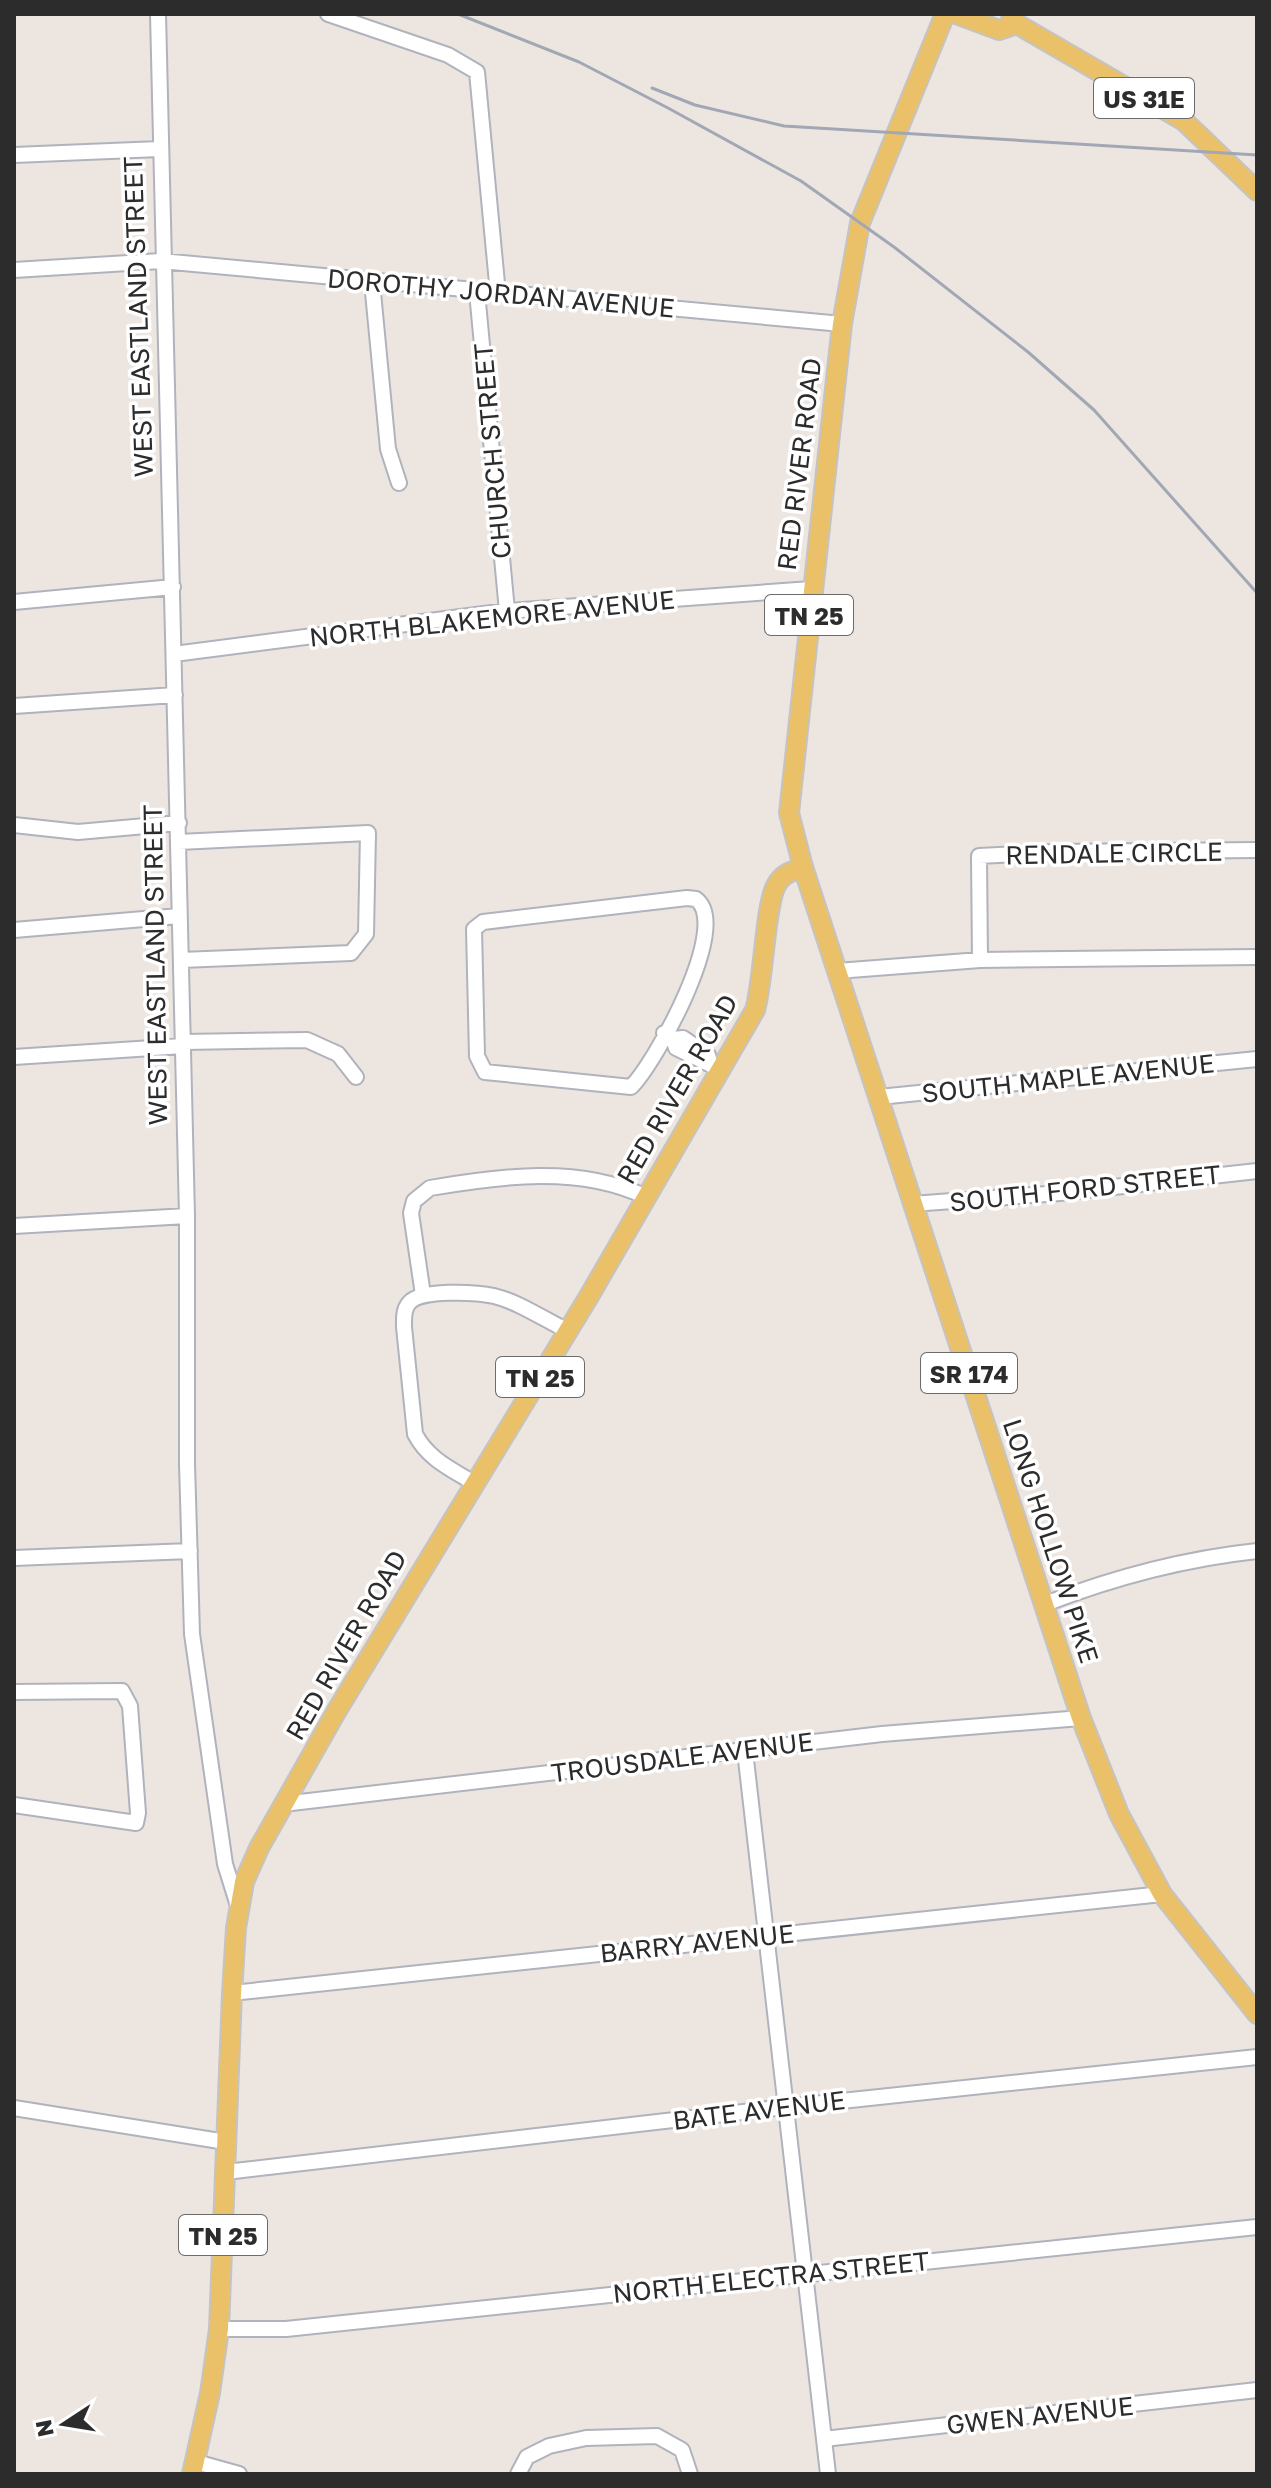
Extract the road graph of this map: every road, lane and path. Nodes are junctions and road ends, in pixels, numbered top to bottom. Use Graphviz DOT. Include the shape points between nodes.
graph roads {
  1 [pos="158,14"];
  2 [pos="328,14"];
  3 [pos="945,14"];
  4 [pos="956,14"];
  5 [pos="1014,19"];
  6 [pos="159,149"];
  7 [pos="14,155"];
  8 [pos="1257,191"];
  9 [pos="161,261"];
  10 [pos="14,270"];
  11 [pos="372,282"];
  12 [pos="477,292"];
  13 [pos="498,294"];
  14 [pos="842,324"];
  15 [pos="399,483"];
  16 [pos="173,587"];
  17 [pos="811,589"];
  18 [pos="14,602"];
  19 [pos="507,611"];
  20 [pos="174,654"];
  21 [pos="175,695"];
  22 [pos="14,706"];
  23 [pos="179,823"];
  24 [pos="14,825"];
  25 [pos="179,842"];
  26 [pos="1257,850"];
  27 [pos="803,867"];
  28 [pos="179,916"];
  29 [pos="14,930"];
  30 [pos="1257,957"];
  31 [pos="181,960"];
  32 [pos="980,960"];
  33 [pos="837,971"];
  34 [pos="669,1036"];
  35 [pos="183,1044"];
  36 [pos="14,1057"];
  37 [pos="1257,1059"];
  38 [pos="716,1066"];
  39 [pos="356,1077"];
  40 [pos="879,1097"];
  41 [pos="1257,1171"];
  42 [pos="646,1197"];
  43 [pos="912,1204"];
  44 [pos="187,1216"];
  45 [pos="14,1226"];
  46 [pos="423,1295"];
  47 [pos="568,1331"];
  48 [pos="474,1483"];
  49 [pos="190,1551"];
  50 [pos="1257,1551"];
  51 [pos="14,1558"];
  52 [pos="1045,1604"];
  53 [pos="14,1692"];
  54 [pos="1081,1718"];
  55 [pos="745,1751"];
  56 [pos="283,1804"];
  57 [pos="14,1805"];
  58 [pos="244,1882"];
  59 [pos="1162,1894"];
  60 [pos="239,1910"];
  61 [pos="769,1935"];
  62 [pos="232,1993"];
  63 [pos="1257,2014"];
  64 [pos="1257,2057"];
  65 [pos="785,2107"];
  66 [pos="14,2108"];
  67 [pos="226,2142"];
  68 [pos="226,2172"];
  69 [pos="1257,2227"];
  70 [pos="803,2273"];
  71 [pos="219,2329"];
  72 [pos="1257,2390"];
  73 [pos="824,2439"];
  74 [pos="194,2468"];
  75 [pos="239,2474"];
  76 [pos="518,2474"];
  77 [pos="690,2474"];
  78 [pos="828,2474"];
  1 -- 6 [label="street, WEST EASTLAND STREET"];
  2 -- 13 [label="street" via="448,55 477,72"];
  3 -- 14 [label="main road, RED RIVER ROAD / TN 25" via="860,223"];
  4 -- 5 [label="main road, US 31E" via="999,30"];
  5 -- 8 [label="main road, US 31E" via="1184,121"];
  6 -- 7 [label="street"];
  6 -- 9 [label="street, WEST EASTLAND STREET"];
  9 -- 10 [label="street, DOROTHY JORDAN AVENUE"];
  9 -- 11 [label="street, DOROTHY JORDAN AVENUE"];
  9 -- 16 [label="street, WEST EASTLAND STREET"];
  11 -- 12 [label="street, DOROTHY JORDAN AVENUE"];
  11 -- 15 [label="street" via="388,449"];
  12 -- 13 [label="street, DOROTHY JORDAN AVENUE"];
  12 -- 19 [label="street, CHURCH STREET"];
  13 -- 14 [label="street, DOROTHY JORDAN AVENUE"];
  14 -- 17 [label="main road, RED RIVER ROAD / TN 25"];
  16 -- 18 [label="street"];
  16 -- 20 [label="street, WEST EASTLAND STREET"];
  17 -- 19 [label="street, NORTH BLAKEMORE AVENUE"];
  17 -- 27 [label="main road, RED RIVER ROAD / TN 25" via="789,793"];
  19 -- 20 [label="street, NORTH BLAKEMORE AVENUE"];
  20 -- 21 [label="street, WEST EASTLAND STREET"];
  21 -- 22 [label="street"];
  21 -- 23 [label="street, WEST EASTLAND STREET"];
  23 -- 24 [label="street" via="78,832"];
  23 -- 25 [label="street, WEST EASTLAND STREET"];
  25 -- 28 [label="street, WEST EASTLAND STREET"];
  25 -- 31 [label="street" via="368,833 366,934 351,953"];
  26 -- 32 [label="street, RENDALE CIRCLE" via="979,856"];
  27 -- 33 [label="main road, LONG HOLLOW PIKE / SR 174"];
  27 -- 38 [label="main road, RED RIVER ROAD / TN 25" via="782,876 773,890 755,1010"];
  28 -- 29 [label="street"];
  28 -- 31 [label="street, WEST EASTLAND STREET"];
  30 -- 32 [label="street"];
  31 -- 35 [label="street, WEST EASTLAND STREET"];
  32 -- 33 [label="street"];
  33 -- 40 [label="main road, LONG HOLLOW PIKE / SR 174"];
  34 -- 34 [label="street" via="631,1087 485,1072 477,1056 474,929 483,922 696,899 704,910 702,955"];
  34 -- 38 [label="street" via="683,1038"];
  35 -- 36 [label="street"];
  35 -- 39 [label="street" via="307,1040 338,1054"];
  35 -- 44 [label="street, WEST EASTLAND STREET"];
  37 -- 40 [label="street, SOUTH MAPLE AVENUE"];
  38 -- 42 [label="main road, RED RIVER ROAD / TN 25"];
  40 -- 43 [label="main road, LONG HOLLOW PIKE / SR 174"];
  41 -- 43 [label="street, SOUTH FORD STREET"];
  42 -- 46 [label="street" via="613,1182 563,1177 430,1188 414,1201 411,1213"];
  42 -- 47 [label="main road, RED RIVER ROAD / TN 25"];
  43 -- 52 [label="main road, LONG HOLLOW PIKE / SR 174"];
  44 -- 45 [label="street"];
  44 -- 49 [label="street, WEST EASTLAND STREET"];
  46 -- 47 [label="street" via="496,1296"];
  46 -- 48 [label="street" via="405,1310 404,1327 415,1434 422,1449"];
  47 -- 48 [label="main road, RED RIVER ROAD / TN 25"];
  48 -- 56 [label="main road, RED RIVER ROAD / TN 25"];
  49 -- 51 [label="street"];
  49 -- 60 [label="street, WEST EASTLAND STREET" via="195,1667 225,1864"];
  50 -- 52 [label="street" via="1196,1558 1110,1579"];
  52 -- 54 [label="main road, LONG HOLLOW PIKE / SR 174"];
  53 -- 57 [label="street" via="122,1691 130,1706 138,1813 136,1823"];
  54 -- 55 [label="street, TROUSDALE AVENUE"];
  54 -- 59 [label="main road, LONG HOLLOW PIKE / SR 174" via="1119,1814"];
  55 -- 56 [label="street, TROUSDALE AVENUE"];
  55 -- 61 [label="street"];
  56 -- 58 [label="main road, RED RIVER ROAD / TN 25"];
  58 -- 60 [label="main road, WEST EASTLAND STREET / TN 25"];
  59 -- 61 [label="street, BARRY AVENUE"];
  59 -- 63 [label="main road, LONG HOLLOW PIKE / SR 174"];
  60 -- 62 [label="main road, WEST EASTLAND STREET / TN 25"];
  61 -- 62 [label="street, BARRY AVENUE"];
  61 -- 65 [label="street"];
  62 -- 67 [label="main road, TN 25"];
  64 -- 65 [label="street, BATE AVENUE"];
  65 -- 68 [label="street, BATE AVENUE"];
  65 -- 70 [label="street"];
  66 -- 67 [label="street"];
  67 -- 68 [label="main road, TN 25"];
  68 -- 71 [label="main road, TN 25"];
  69 -- 70 [label="street, NORTH ELECTRA STREET"];
  70 -- 71 [label="street, NORTH ELECTRA STREET" via="286,2329"];
  70 -- 73 [label="street"];
  71 -- 74 [label="main road, TN 25"];
  72 -- 73 [label="street, GWEN AVENUE"];
  73 -- 78 [label="street"];
  74 -- 75 [label="street"];
  76 -- 77 [label="street" via="527,2457 549,2446 586,2438 657,2436 682,2450"];
}
